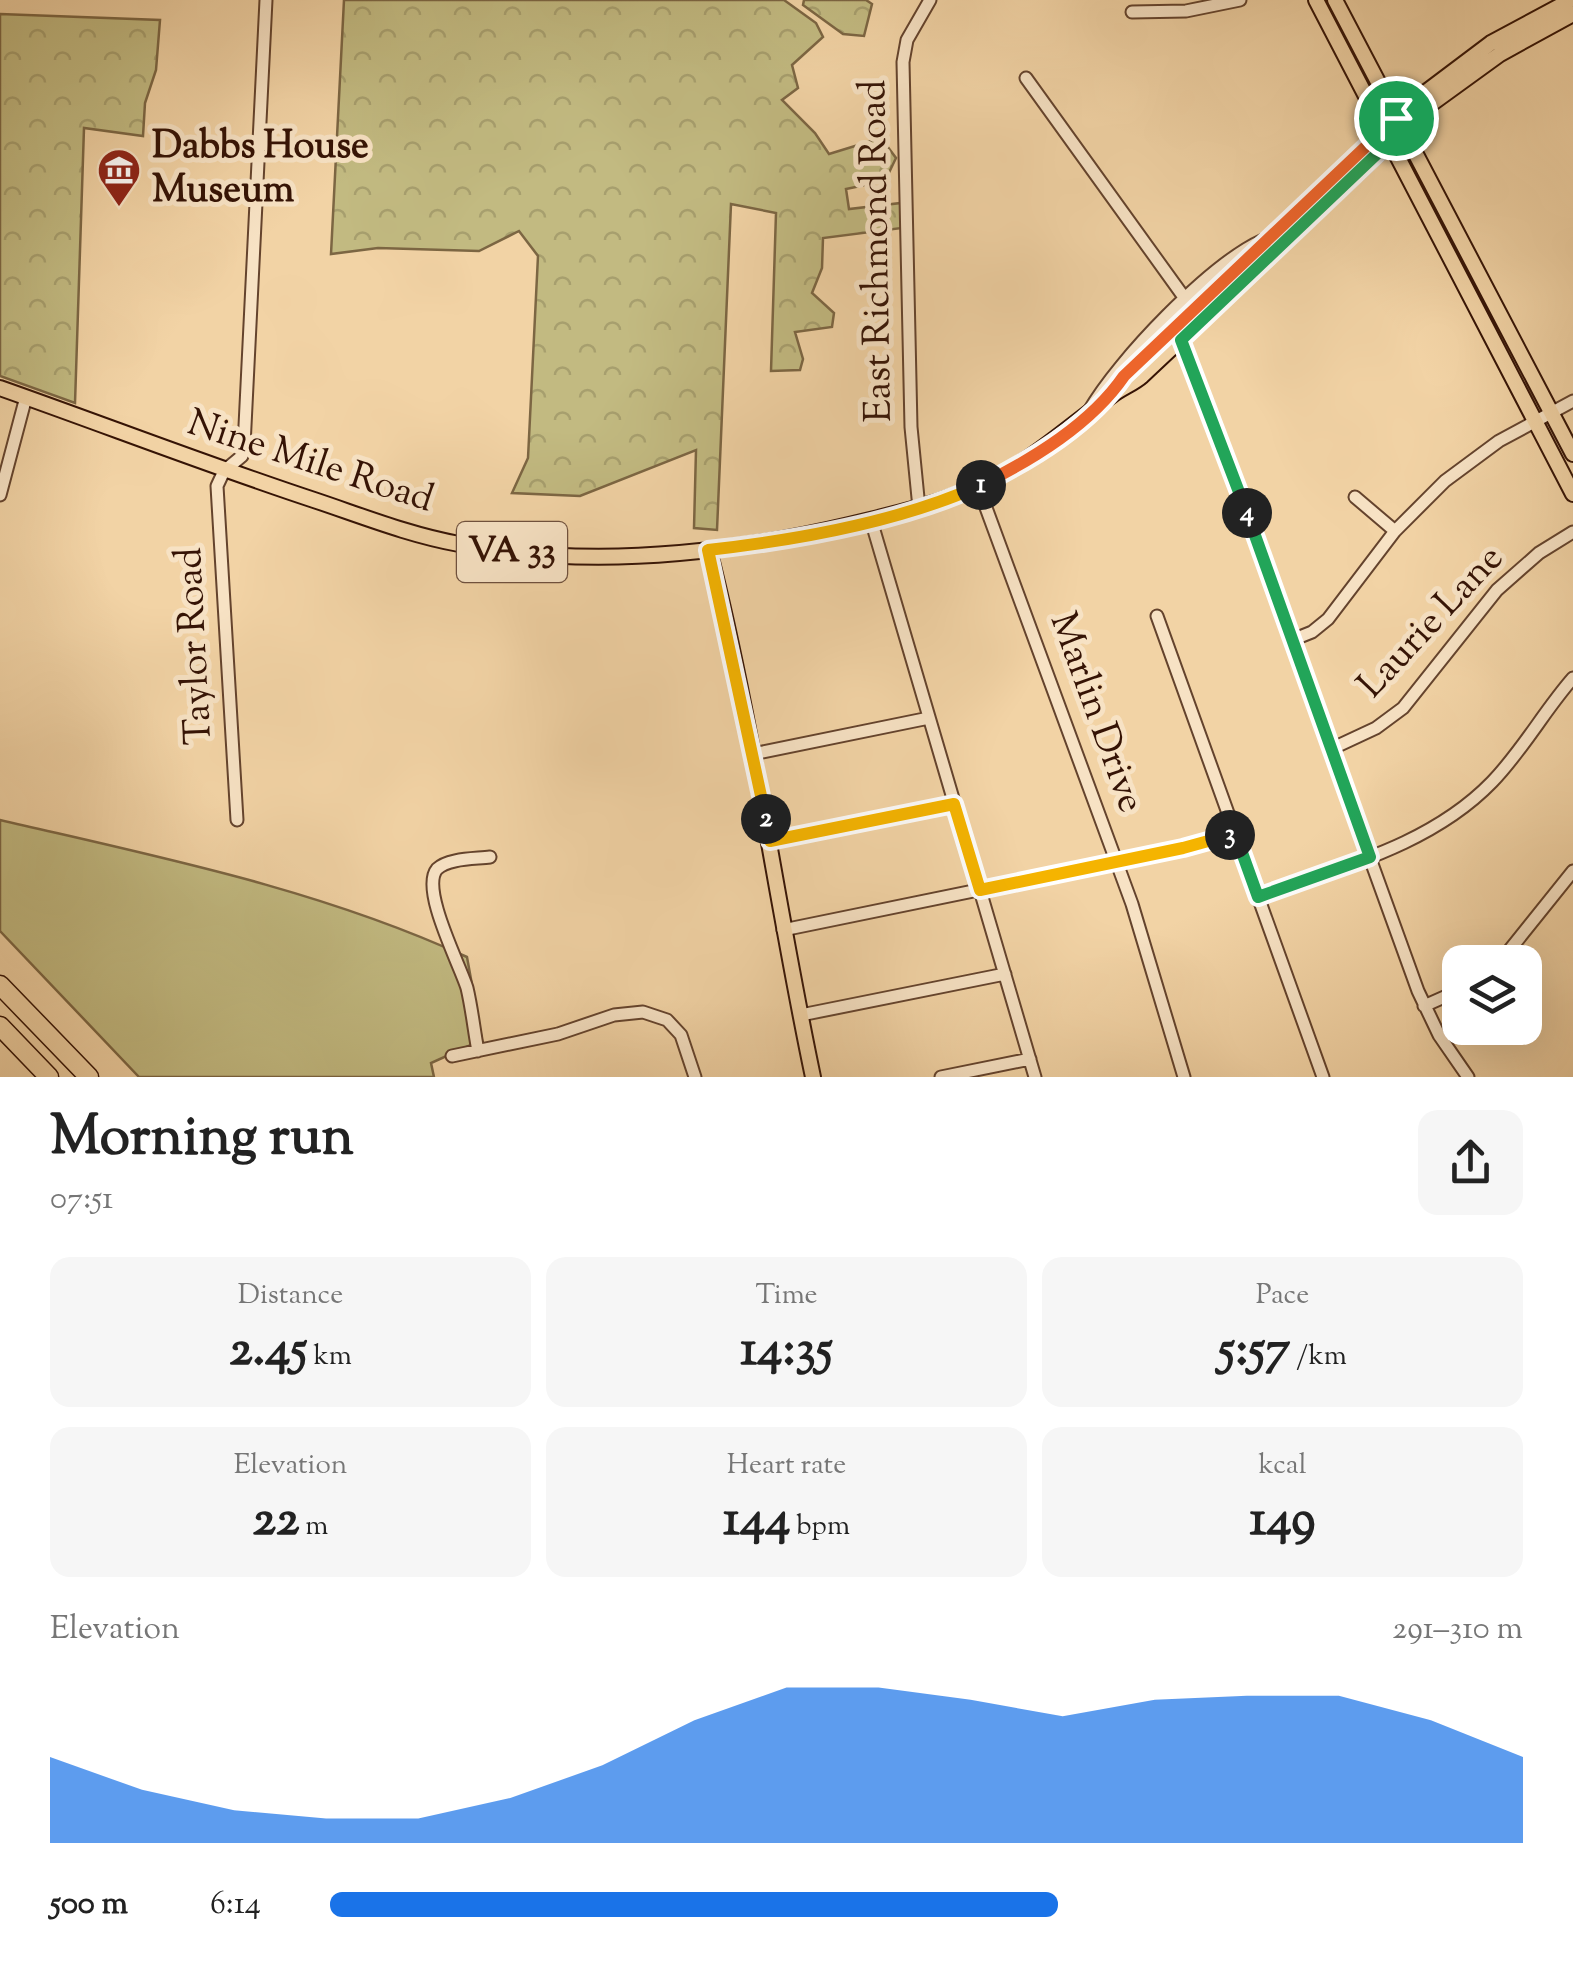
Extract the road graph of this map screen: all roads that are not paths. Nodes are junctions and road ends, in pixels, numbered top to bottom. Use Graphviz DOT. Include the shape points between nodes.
graph roads {
  1 [pos="266,0"];
  2 [pos="930,0"];
  3 [pos="1240,0"];
  4 [pos="1316,0"];
  5 [pos="1335,0"];
  6 [pos="1571,0"];
  7 [pos="1132,12"];
  8 [pos="1573,14"];
  9 [pos="1026,78"];
  10 [pos="1393,129"];
  11 [pos="1272,236"];
  12 [pos="1454,267"];
  13 [pos="1487,288"];
  14 [pos="1186,300"];
  15 [pos="1172,331"];
  16 [pos="0,388"];
  17 [pos="26,397"];
  18 [pos="1573,401"];
  19 [pos="1552,412"];
  20 [pos="1085,418"];
  21 [pos="1536,421"];
  22 [pos="1573,454"];
  23 [pos="224,471"];
  24 [pos="978,486"];
  25 [pos="1573,494"];
  26 [pos="0,495"];
  27 [pos="1356,498"];
  28 [pos="919,508"];
  29 [pos="871,520"];
  30 [pos="1395,531"];
  31 [pos="1573,532"];
  32 [pos="708,550"];
  33 [pos="1157,616"];
  34 [pos="1292,640"];
  35 [pos="1573,678"];
  36 [pos="929,718"];
  37 [pos="1331,748"];
  38 [pos="753,754"];
  39 [pos="954,804"];
  40 [pos="237,820"];
  41 [pos="1235,833"];
  42 [pos="770,841"];
  43 [pos="490,856"];
  44 [pos="1370,857"];
  45 [pos="1117,860"];
  46 [pos="1573,871"];
  47 [pos="980,890"];
  48 [pos="1258,897"];
  49 [pos="783,930"];
  50 [pos="1514,945"];
  51 [pos="1004,974"];
  52 [pos="0,984"];
  53 [pos="1442,998"];
  54 [pos="1424,1006"];
  55 [pos="801,1015"];
  56 [pos="0,1026"];
  57 [pos="478,1050"];
  58 [pos="452,1056"];
  59 [pos="1030,1059"];
  60 [pos="49,1077"];
  61 [pos="89,1077"];
  62 [pos="695,1077"];
  63 [pos="814,1077"];
  64 [pos="941,1077"];
  65 [pos="1035,1077"];
  66 [pos="1184,1077"];
  67 [pos="1322,1077"];
  68 [pos="1468,1077"];
  1 -- 23 [label="street" via="244,446"];
  2 -- 28 [label="street, East Richmond Road" via="907,40 904,62 911,427"];
  3 -- 7 [label="street"];
  4 -- 10 [label="main road"];
  5 -- 10 [label="main road"];
  6 -- 10 [label="main road, Nine Mile Road / VA 33" via="1476,54"];
  8 -- 10 [label="main road, Nine Mile Road / VA 33" via="1477,69"];
  9 -- 14 [label="street"];
  10 -- 11 [label="main road, Nine Mile Road / VA 33"];
  10 -- 12 [label="main road"];
  10 -- 13 [label="main road"];
  10 -- 15 [label="main road, Nine Mile Road / VA 33"];
  11 -- 14 [label="street" via="1235,256"];
  11 -- 15 [label="main road, Nine Mile Road / VA 33"];
  12 -- 13 [label="main road" via="1472,286"];
  12 -- 21 [label="main road"];
  13 -- 19 [label="main road"];
  14 -- 15 [label="street"];
  15 -- 20 [label="main road, Nine Mile Road / VA 33" via="1135,382"];
  15 -- 20 [label="street" via="1110,376"];
  15 -- 34 [label="street"];
  16 -- 17 [label="main road, Nine Mile Road / VA 33"];
  17 -- 23 [label="main road, Nine Mile Road / VA 33"];
  17 -- 26 [label="street"];
  18 -- 19 [label="street"];
  19 -- 21 [label="street"];
  19 -- 22 [label="main road"];
  20 -- 24 [label="main road, Nine Mile Road / VA 33"];
  21 -- 25 [label="main road"];
  21 -- 30 [label="street" via="1456,472"];
  23 -- 32 [label="main road, Nine Mile Road / VA 33" via="418,535 498,551 571,556"];
  23 -- 40 [label="street, Taylor Road" via="217,486"];
  24 -- 28 [label="main road, Nine Mile Road / VA 33"];
  24 -- 45 [label="street, Marlin Drive"];
  27 -- 30 [label="street"];
  28 -- 29 [label="main road, Nine Mile Road / VA 33"];
  29 -- 32 [label="main road, Nine Mile Road / VA 33"];
  29 -- 36 [label="street"];
  30 -- 34 [label="street" via="1319,628"];
  31 -- 37 [label="street, Laurie Lane" via="1497,590 1403,708"];
  32 -- 38 [label="main road"];
  33 -- 41 [label="street"];
  34 -- 37 [label="street"];
  35 -- 44 [label="street" via="1468,804 1416,838"];
  36 -- 38 [label="street"];
  36 -- 39 [label="street"];
  37 -- 44 [label="street"];
  38 -- 42 [label="main road"];
  39 -- 42 [label="street"];
  39 -- 47 [label="street"];
  41 -- 45 [label="street"];
  41 -- 48 [label="street"];
  42 -- 49 [label="main road"];
  43 -- 57 [label="street" via="443,865 432,880 466,986"];
  44 -- 48 [label="street"];
  44 -- 54 [label="street"];
  45 -- 47 [label="street"];
  45 -- 66 [label="street, Marlin Drive"];
  46 -- 50 [label="street"];
  47 -- 49 [label="street"];
  47 -- 51 [label="street"];
  48 -- 67 [label="street"];
  49 -- 55 [label="main road"];
  51 -- 55 [label="street"];
  51 -- 59 [label="street"];
  52 -- 61 [label="highway"];
  53 -- 54 [label="street"];
  54 -- 68 [label="street"];
  55 -- 63 [label="main road"];
  56 -- 60 [label="highway"];
  57 -- 58 [label="street"];
  57 -- 62 [label="street" via="614,1015 650,1013 681,1035"];
  59 -- 64 [label="street"];
  59 -- 65 [label="street"];
}
